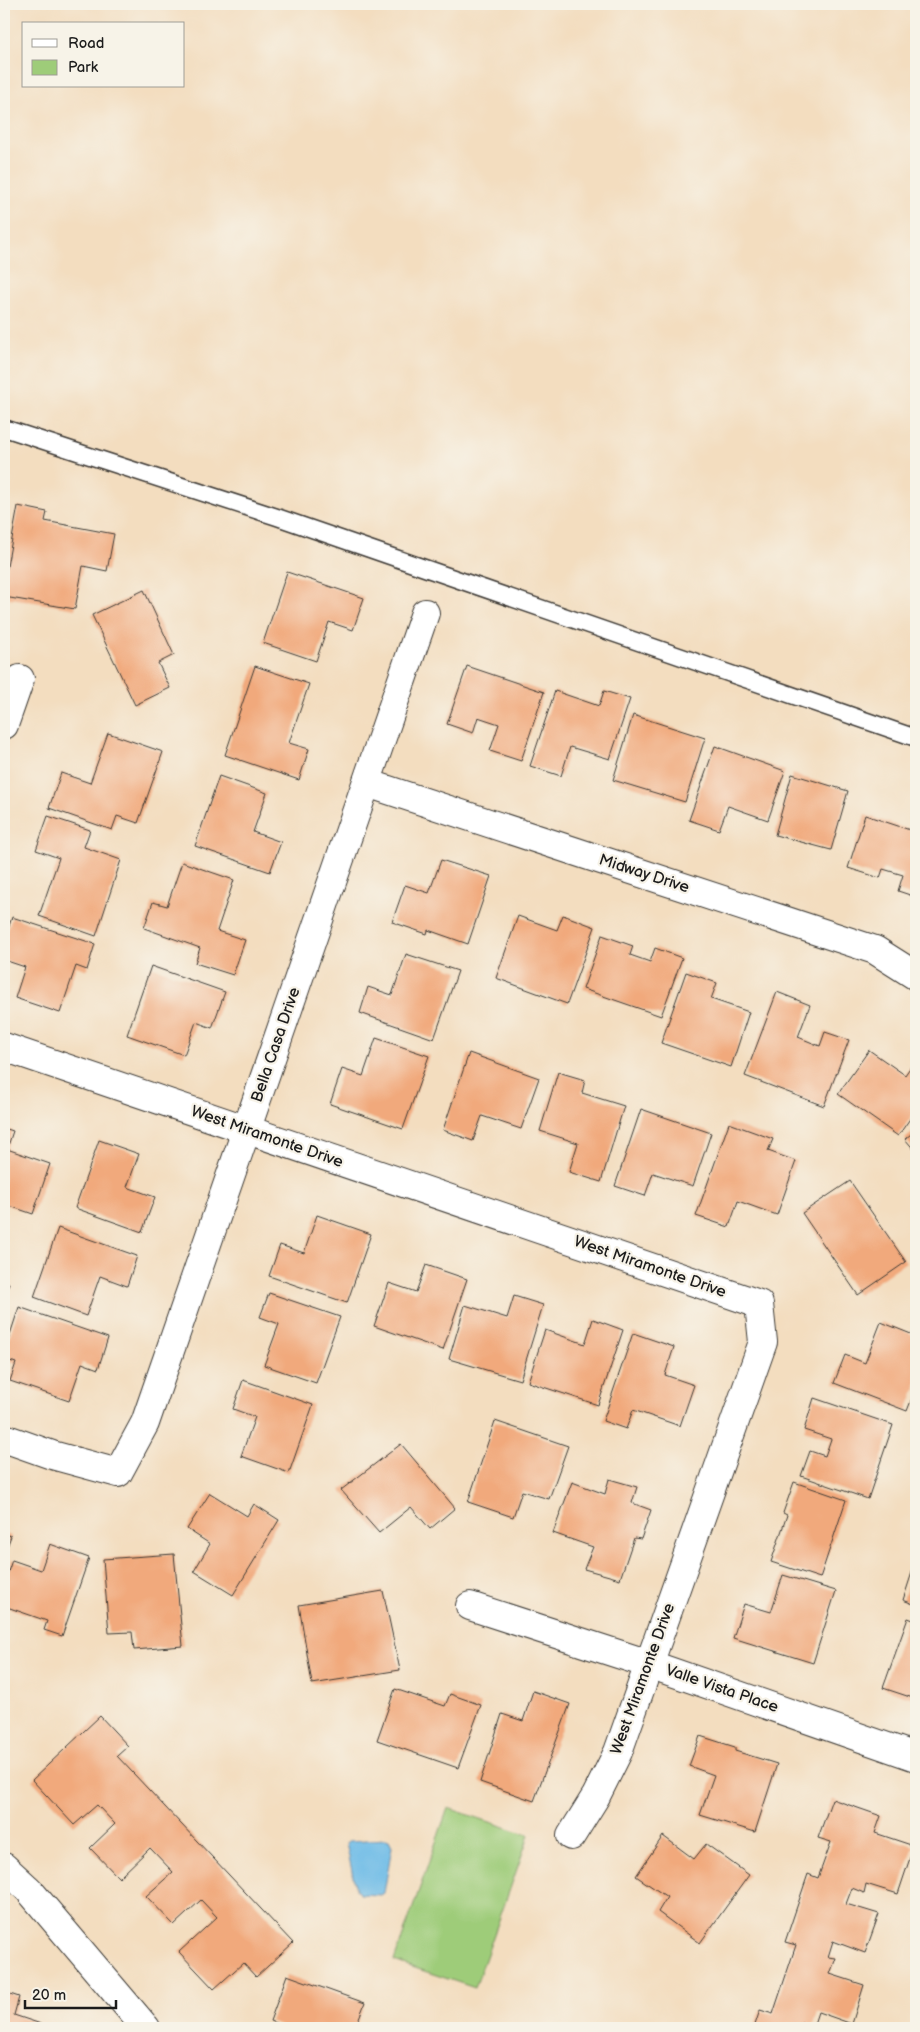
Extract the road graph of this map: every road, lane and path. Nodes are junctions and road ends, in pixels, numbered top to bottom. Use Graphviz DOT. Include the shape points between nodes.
graph roads {
  1 [pos="4,428"];
  2 [pos="425,613"];
  3 [pos="20,679"];
  4 [pos="4,725"];
  5 [pos="916,738"];
  6 [pos="367,783"];
  7 [pos="916,976"];
  8 [pos="4,1046"];
  9 [pos="246,1131"];
  10 [pos="4,1438"];
  11 [pos="470,1606"];
  12 [pos="649,1664"];
  13 [pos="916,1757"];
  14 [pos="572,1836"];
  15 [pos="4,1867"];
  16 [pos="146,2028"];
  1 -- 5 [label="lane" via="277,517"];
  2 -- 6 [label="street, Bella Casa Drive"];
  3 -- 4 [label="street"];
  6 -- 7 [label="street, Midway Drive" via="875,950"];
  6 -- 9 [label="street, Bella Casa Drive"];
  8 -- 9 [label="street, West Miramonte Drive"];
  9 -- 10 [label="street, Bella Casa Drive" via="145,1423 118,1473"];
  9 -- 12 [label="street, West Miramonte Drive" via="759,1304 763,1342"];
  11 -- 12 [label="street, Valle Vista Place"];
  12 -- 13 [label="street, Valle Vista Place"];
  12 -- 14 [label="street, West Miramonte Drive" via="618,1752"];
  15 -- 16 [label="street" via="29,1890"];
}
